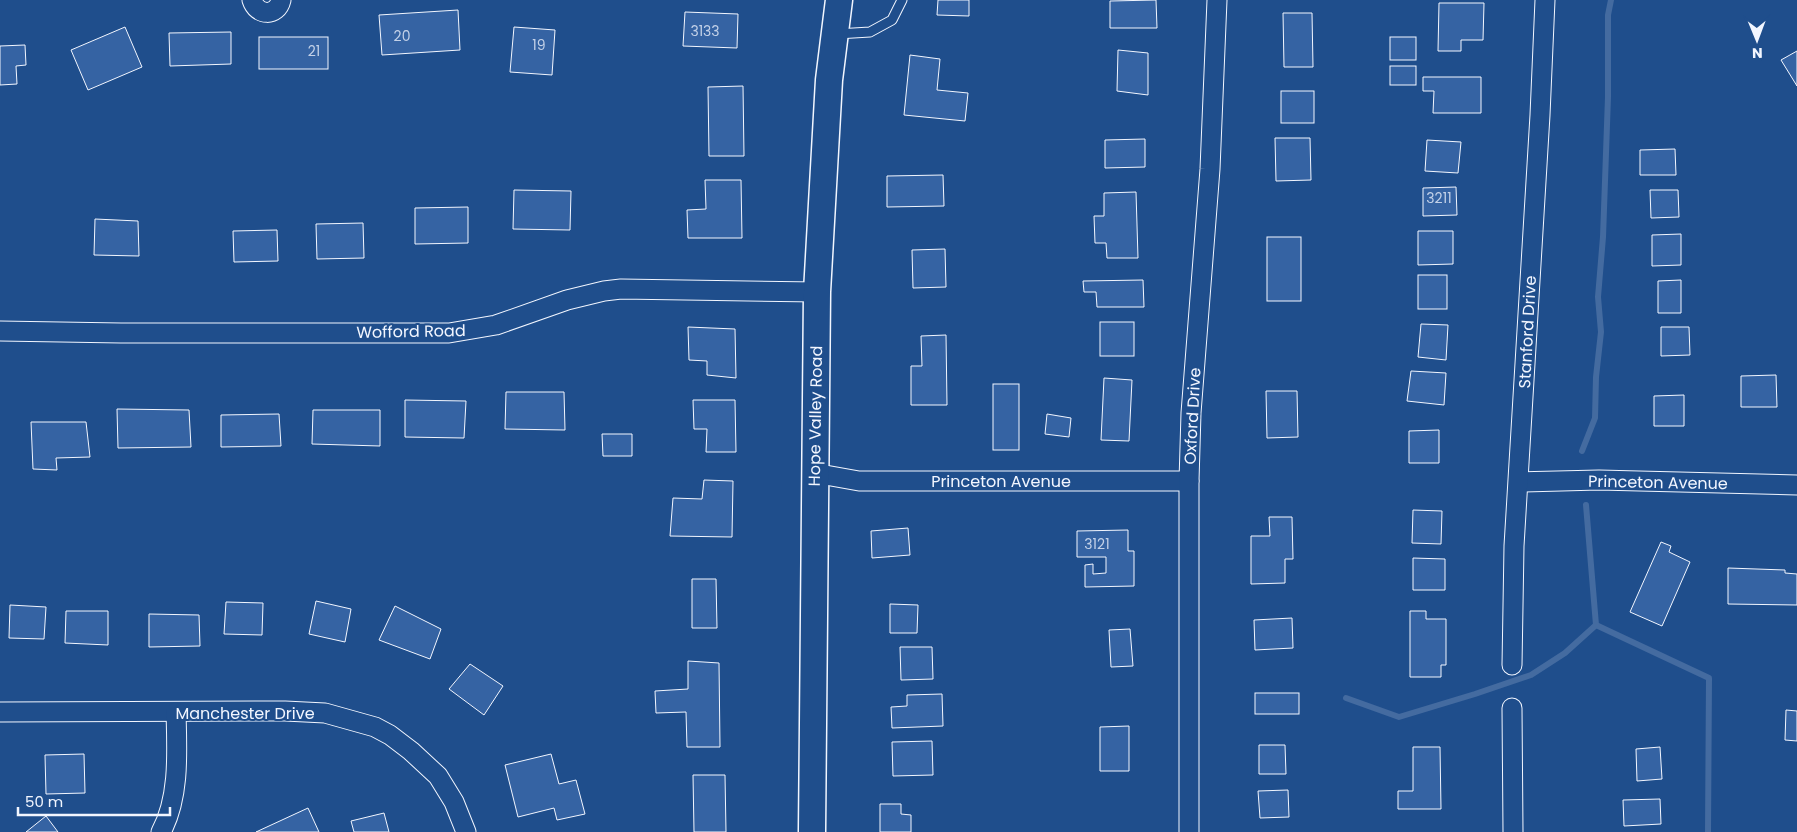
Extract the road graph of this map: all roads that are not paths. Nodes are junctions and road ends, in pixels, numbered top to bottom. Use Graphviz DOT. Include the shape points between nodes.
graph roads {
  1 [pos="243,0"];
  2 [pos="252,0"];
  3 [pos="281,0"];
  4 [pos="839,0"];
  5 [pos="902,0"];
  6 [pos="1217,0"];
  7 [pos="1545,0"];
  8 [pos="834,34"];
  9 [pos="817,292"];
  10 [pos="0,331"];
  11 [pos="814,472"];
  12 [pos="1189,481"];
  13 [pos="1519,482"];
  14 [pos="1797,485"];
  15 [pos="1512,665"];
  16 [pos="1512,708"];
  17 [pos="0,712"];
  18 [pos="176,712"];
  19 [pos="160,832"];
  20 [pos="466,832"];
  21 [pos="812,832"];
  22 [pos="1189,832"];
  23 [pos="1513,832"];
  1 -- 2 [label="street"];
  2 -- 3 [label="street" via="260,12 269,13"];
  4 -- 8 [label="main road, Hope Valley Road"];
  5 -- 8 [label="lane" via="892,20 870,32"];
  6 -- 12 [label="street, Oxford Drive" via="1210,169 1191,414"];
  7 -- 13 [label="street, Stanford Drive"];
  8 -- 9 [label="main road, Hope Valley Road"];
  9 -- 10 [label="street, Wofford Road" via="621,289 567,300 496,325 449,333"];
  9 -- 11 [label="main road, Hope Valley Road"];
  11 -- 12 [label="street, Princeton Avenue" via="859,480"];
  11 -- 21 [label="main road, Hope Valley Road"];
  12 -- 22 [label="street, Oxford Drive"];
  13 -- 14 [label="street, Princeton Avenue" via="1600,480"];
  13 -- 15 [label="street, Stanford Drive" via="1514,546"];
  16 -- 23 [label="street"];
  17 -- 18 [label="street, Manchester Drive"];
  18 -- 19 [label="street" via="174,787"];
  18 -- 20 [label="street, Manchester Drive" via="324,713 375,727 411,751 438,776 454,802"];
}
